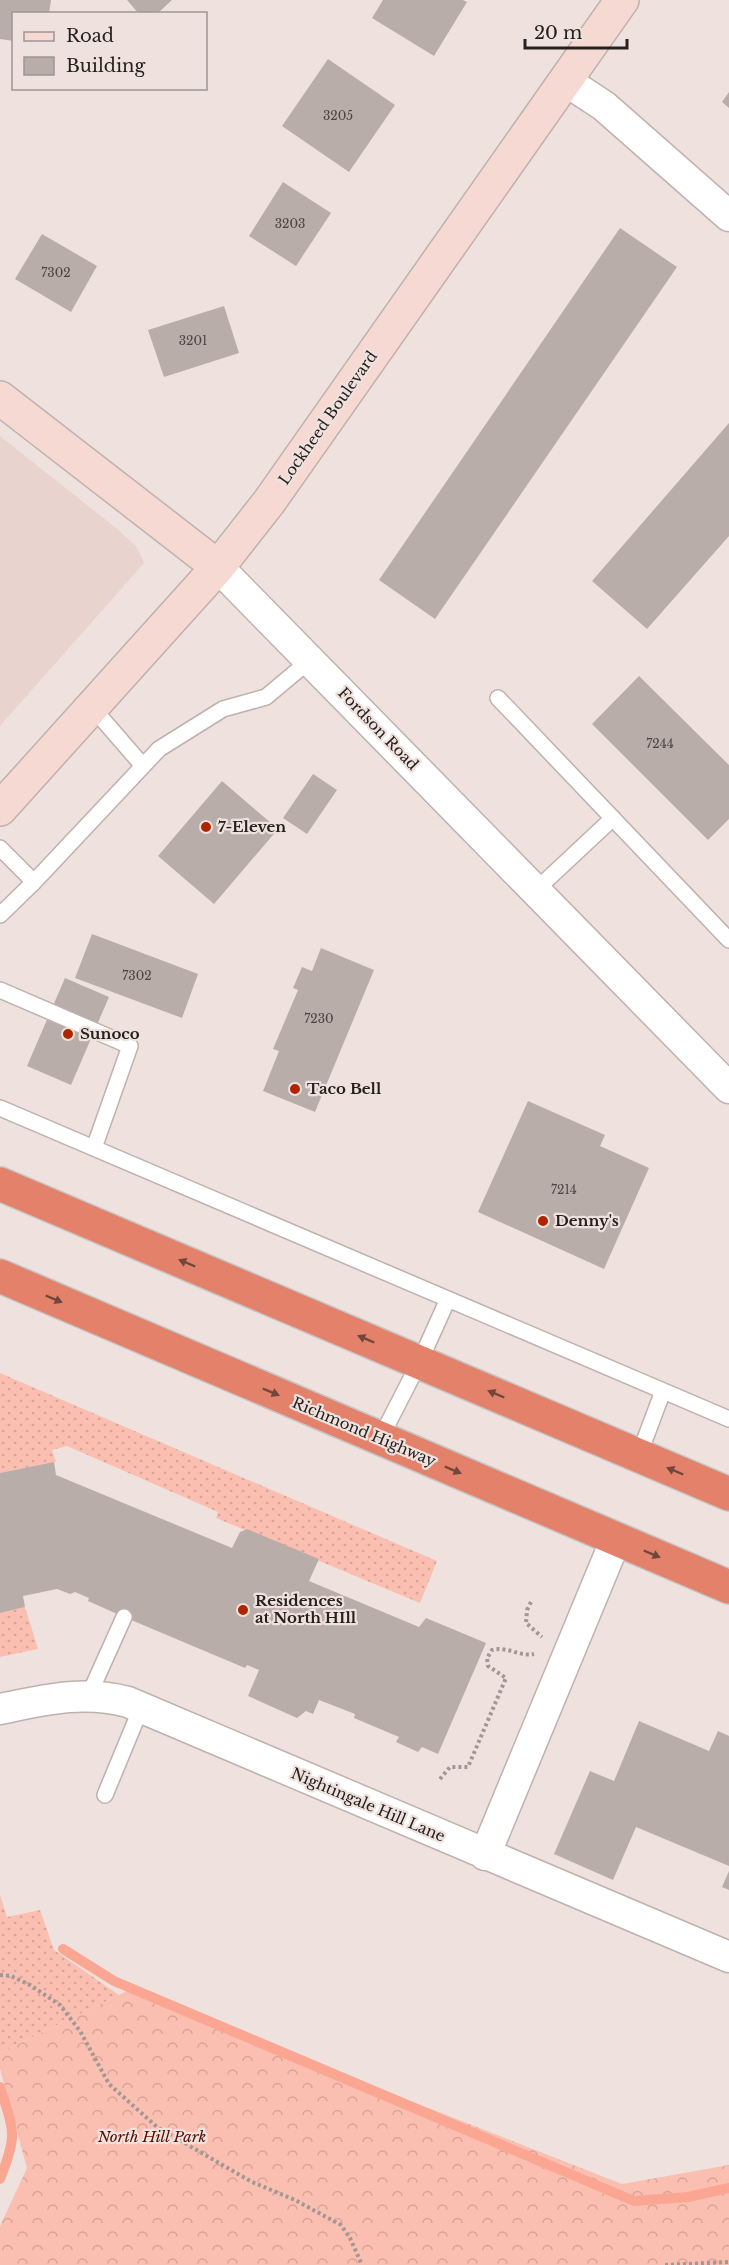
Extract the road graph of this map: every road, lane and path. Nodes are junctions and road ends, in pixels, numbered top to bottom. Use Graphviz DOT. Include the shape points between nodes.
graph roads {
  1 [pos="622,0"];
  2 [pos="567,81"];
  3 [pos="729,216"];
  4 [pos="0,398"];
  5 [pos="218,567"];
  6 [pos="310,660"];
  7 [pos="498,698"];
  8 [pos="91,706"];
  9 [pos="142,766"];
  10 [pos="0,809"];
  11 [pos="613,818"];
  12 [pos="0,848"];
  13 [pos="34,882"];
  14 [pos="536,890"];
  15 [pos="0,915"];
  16 [pos="729,940"];
  17 [pos="0,990"];
  18 [pos="729,1088"];
  19 [pos="0,1108"];
  20 [pos="94,1148"];
  21 [pos="0,1184"];
  22 [pos="0,1276"];
  23 [pos="448,1299"];
  24 [pos="420,1361"];
  25 [pos="663,1391"];
  26 [pos="729,1419"];
  27 [pos="380,1439"];
  28 [pos="639,1455"];
  29 [pos="729,1494"];
  30 [pos="616,1539"];
  31 [pos="729,1587"];
  32 [pos="531,1602"];
  33 [pos="124,1617"];
  34 [pos="544,1645"];
  35 [pos="541,1650"];
  36 [pos="88,1695"];
  37 [pos="141,1708"];
  38 [pos="0,1709"];
  39 [pos="440,1779"];
  40 [pos="105,1795"];
  41 [pos="485,1855"];
  42 [pos="729,1957"];
  43 [pos="0,1975"];
  44 [pos="729,2262"];
  45 [pos="362,2265"];
  46 [pos="665,2265"];
  1 -- 2 [label="street, Lockheed Boulevard"];
  2 -- 3 [label="street" via="604,106"];
  2 -- 5 [label="street, Lockheed Boulevard" via="269,502"];
  4 -- 5 [label="street, Fordson Road"];
  5 -- 6 [label="street, Fordson Road"];
  5 -- 8 [label="street, Lockheed Boulevard"];
  6 -- 9 [label="lane" via="266,697 223,709 159,748"];
  6 -- 14 [label="street, Fordson Road"];
  7 -- 11 [label="lane"];
  8 -- 9 [label="lane"];
  8 -- 10 [label="street, Lockheed Boulevard"];
  9 -- 13 [label="lane"];
  11 -- 14 [label="lane"];
  11 -- 16 [label="lane"];
  12 -- 13 [label="lane"];
  13 -- 15 [label="lane"];
  14 -- 18 [label="street, Fordson Road"];
  17 -- 20 [label="lane" via="130,1046"];
  19 -- 20 [label="lane"];
  20 -- 23 [label="lane"];
  24 -- 21 [label="highway, one-way"];
  22 -- 27 [label="highway, Richmond Highway, one-way"];
  23 -- 24 [label="lane"];
  23 -- 25 [label="lane"];
  24 -- 27 [label="lane"];
  28 -- 24 [label="highway, one-way"];
  25 -- 26 [label="lane"];
  25 -- 28 [label="lane"];
  27 -- 30 [label="highway, Richmond Highway, one-way"];
  29 -- 28 [label="highway, one-way"];
  30 -- 31 [label="highway, Richmond Highway, one-way"];
  30 -- 41 [label="street"];
  32 -- 34 [label="path" via="526,1623 542,1637"];
  33 -- 36 [label="lane"];
  35 -- 39 [label="path" via="527,1655 509,1649 492,1650 488,1666 506,1678 468,1767 450,1767"];
  36 -- 37 [label="street, Nightingale Hill Lane" via="109,1697"];
  36 -- 38 [label="street, Nightingale Hill Lane" via="65,1695"];
  37 -- 40 [label="lane"];
  37 -- 41 [label="street, Nightingale Hill Lane"];
  41 -- 42 [label="street, Nightingale Hill Lane"];
  43 -- 45 [label="path" via="30,1985 60,2005 80,2031 109,2084 157,2127 241,2177 341,2225"];
  44 -- 46 [label="path"];
}
